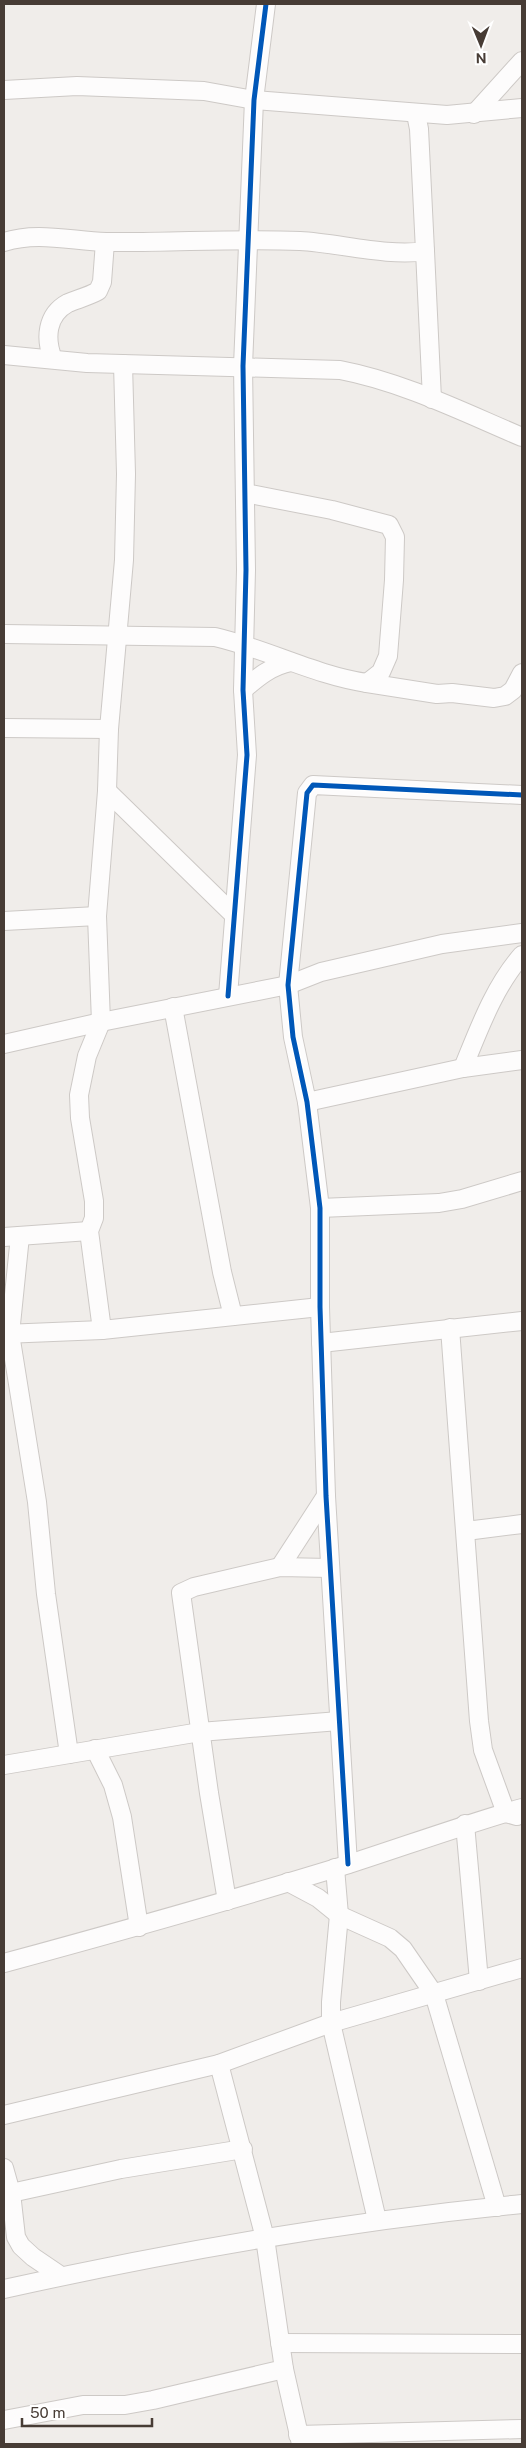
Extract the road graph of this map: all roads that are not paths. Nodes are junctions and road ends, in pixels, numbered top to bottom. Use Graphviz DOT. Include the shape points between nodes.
graph roads {
  1 [pos="266,4"];
  2 [pos="522,61"];
  3 [pos="4,90"];
  4 [pos="254,100"];
  5 [pos="522,108"];
  6 [pos="416,114"];
  7 [pos="474,114"];
  8 [pos="248,241"];
  9 [pos="4,242"];
  10 [pos="105,242"];
  11 [pos="425,251"];
  12 [pos="4,355"];
  13 [pos="53,359"];
  14 [pos="123,364"];
  15 [pos="242,366"];
  16 [pos="432,399"];
  17 [pos="522,437"];
  18 [pos="245,493"];
  19 [pos="4,634"];
  20 [pos="116,635"];
  21 [pos="243,644"];
  22 [pos="291,662"];
  23 [pos="522,673"];
  24 [pos="367,683"];
  25 [pos="243,690"];
  26 [pos="4,728"];
  27 [pos="109,729"];
  28 [pos="107,791"];
  29 [pos="522,796"];
  30 [pos="234,915"];
  31 [pos="97,916"];
  32 [pos="4,921"];
  33 [pos="522,933"];
  34 [pos="522,955"];
  35 [pos="288,985"];
  36 [pos="228,996"];
  37 [pos="173,1007"];
  38 [pos="101,1022"];
  39 [pos="4,1044"];
  40 [pos="522,1060"];
  41 [pos="463,1068"];
  42 [pos="307,1102"];
  43 [pos="522,1181"];
  44 [pos="320,1208"];
  45 [pos="88,1231"];
  46 [pos="12,1236"];
  47 [pos="320,1306"];
  48 [pos="233,1316"];
  49 [pos="522,1322"];
  50 [pos="450,1328"];
  51 [pos="102,1330"];
  52 [pos="7,1334"];
  53 [pos="321,1343"];
  54 [pos="326,1496"];
  55 [pos="522,1524"];
  56 [pos="466,1530"];
  57 [pos="280,1567"];
  58 [pos="329,1568"];
  59 [pos="339,1722"];
  60 [pos="200,1732"];
  61 [pos="95,1749"];
  62 [pos="69,1754"];
  63 [pos="4,1765"];
  64 [pos="517,1813"];
  65 [pos="465,1824"];
  66 [pos="342,1866"];
  67 [pos="288,1882"];
  68 [pos="227,1901"];
  69 [pos="339,1915"];
  70 [pos="139,1927"];
  71 [pos="4,1963"];
  72 [pos="522,1968"];
  73 [pos="479,1980"];
  74 [pos="434,1994"];
  75 [pos="331,2023"];
  76 [pos="218,2064"];
  77 [pos="4,2115"];
  78 [pos="243,2149"];
  79 [pos="4,2168"];
  80 [pos="11,2193"];
  81 [pos="522,2204"];
  82 [pos="497,2207"];
  83 [pos="377,2220"];
  84 [pos="265,2238"];
  85 [pos="61,2276"];
  86 [pos="4,2289"];
  87 [pos="280,2342"];
  88 [pos="522,2344"];
  89 [pos="284,2369"];
  90 [pos="4,2420"];
  91 [pos="522,2429"];
  92 [pos="299,2440"];
  1 -- 4 [label="street"];
  2 -- 7 [label="street"];
  3 -- 4 [label="street" via="77,86 204,91"];
  4 -- 6 [label="street"];
  4 -- 8 [label="street"];
  5 -- 7 [label="street"];
  6 -- 7 [label="street"];
  6 -- 11 [label="street"];
  8 -- 10 [label="street"];
  8 -- 11 [label="street" via="301,241"];
  8 -- 15 [label="street"];
  9 -- 10 [label="street" via="47,237"];
  10 -- 13 [label="street" via="102,282 98,291 67,304 53,318 48,332"];
  11 -- 16 [label="street"];
  12 -- 13 [label="street"];
  13 -- 14 [label="street"];
  14 -- 15 [label="street"];
  14 -- 20 [label="street" via="124,560"];
  15 -- 16 [label="street" via="340,370 363,374"];
  15 -- 18 [label="street"];
  16 -- 17 [label="street"];
  18 -- 21 [label="street"];
  18 -- 24 [label="street" via="389,525 395,538 388,656 381,672"];
  19 -- 20 [label="street"];
  20 -- 21 [label="street" via="215,637"];
  20 -- 27 [label="street"];
  21 -- 22 [label="street"];
  21 -- 25 [label="street"];
  22 -- 24 [label="street"];
  22 -- 25 [label="street" via="267,671"];
  23 -- 24 [label="street" via="513,690 494,698 420,692"];
  25 -- 30 [label="street" via="247,755"];
  26 -- 27 [label="street"];
  27 -- 28 [label="street"];
  28 -- 30 [label="street"];
  28 -- 31 [label="street"];
  29 -- 35 [label="street" via="313,785 307,793"];
  30 -- 36 [label="street"];
  31 -- 32 [label="street"];
  31 -- 38 [label="street"];
  33 -- 35 [label="street" via="434,946 321,972"];
  34 -- 41 [label="street" via="504,978"];
  35 -- 36 [label="street"];
  35 -- 42 [label="street" via="293,1037"];
  36 -- 37 [label="street"];
  37 -- 38 [label="street"];
  37 -- 48 [label="street"];
  38 -- 39 [label="street"];
  38 -- 45 [label="street" via="87,1056 79,1095 94,1201 94,1218"];
  40 -- 41 [label="street"];
  41 -- 42 [label="street"];
  42 -- 44 [label="street"];
  43 -- 44 [label="street" via="439,1203"];
  44 -- 47 [label="street"];
  45 -- 46 [label="street"];
  45 -- 51 [label="street"];
  46 -- 52 [label="street"];
  47 -- 48 [label="street"];
  47 -- 53 [label="street"];
  48 -- 51 [label="street"];
  49 -- 50 [label="street"];
  50 -- 53 [label="street"];
  50 -- 56 [label="street"];
  51 -- 52 [label="street"];
  52 -- 62 [label="street" via="37,1502 47,1604"];
  53 -- 54 [label="street"];
  54 -- 57 [label="street"];
  54 -- 58 [label="street"];
  55 -- 56 [label="street"];
  56 -- 64 [label="street" via="483,1750"];
  57 -- 58 [label="street"];
  57 -- 60 [label="street" via="181,1593"];
  58 -- 59 [label="street"];
  59 -- 60 [label="street"];
  59 -- 66 [label="street"];
  60 -- 61 [label="street"];
  60 -- 68 [label="street"];
  61 -- 62 [label="street"];
  61 -- 70 [label="street" via="113,1785 122,1817"];
  62 -- 63 [label="street"];
  64 -- 65 [label="street"];
  65 -- 66 [label="street"];
  65 -- 73 [label="street"];
  66 -- 67 [label="street"];
  66 -- 69 [label="street"];
  67 -- 68 [label="street"];
  67 -- 69 [label="street" via="318,1898"];
  68 -- 70 [label="street"];
  69 -- 74 [label="street" via="390,1938 403,1949"];
  69 -- 75 [label="street"];
  70 -- 71 [label="street"];
  72 -- 73 [label="street"];
  73 -- 74 [label="street"];
  74 -- 75 [label="street"];
  74 -- 82 [label="street"];
  75 -- 76 [label="street"];
  75 -- 83 [label="street"];
  76 -- 77 [label="street"];
  76 -- 78 [label="street"];
  78 -- 80 [label="street" via="121,2169"];
  78 -- 84 [label="street"];
  79 -- 80 [label="street"];
  80 -- 85 [label="street" via="16,2237 21,2246"];
  81 -- 82 [label="street"];
  82 -- 83 [label="street"];
  83 -- 84 [label="street"];
  84 -- 85 [label="street"];
  84 -- 87 [label="street"];
  85 -- 86 [label="street"];
  87 -- 88 [label="street"];
  87 -- 89 [label="street"];
  89 -- 90 [label="street" via="153,2400 125,2405 83,2405"];
  89 -- 92 [label="street"];
  91 -- 92 [label="street"];
}
